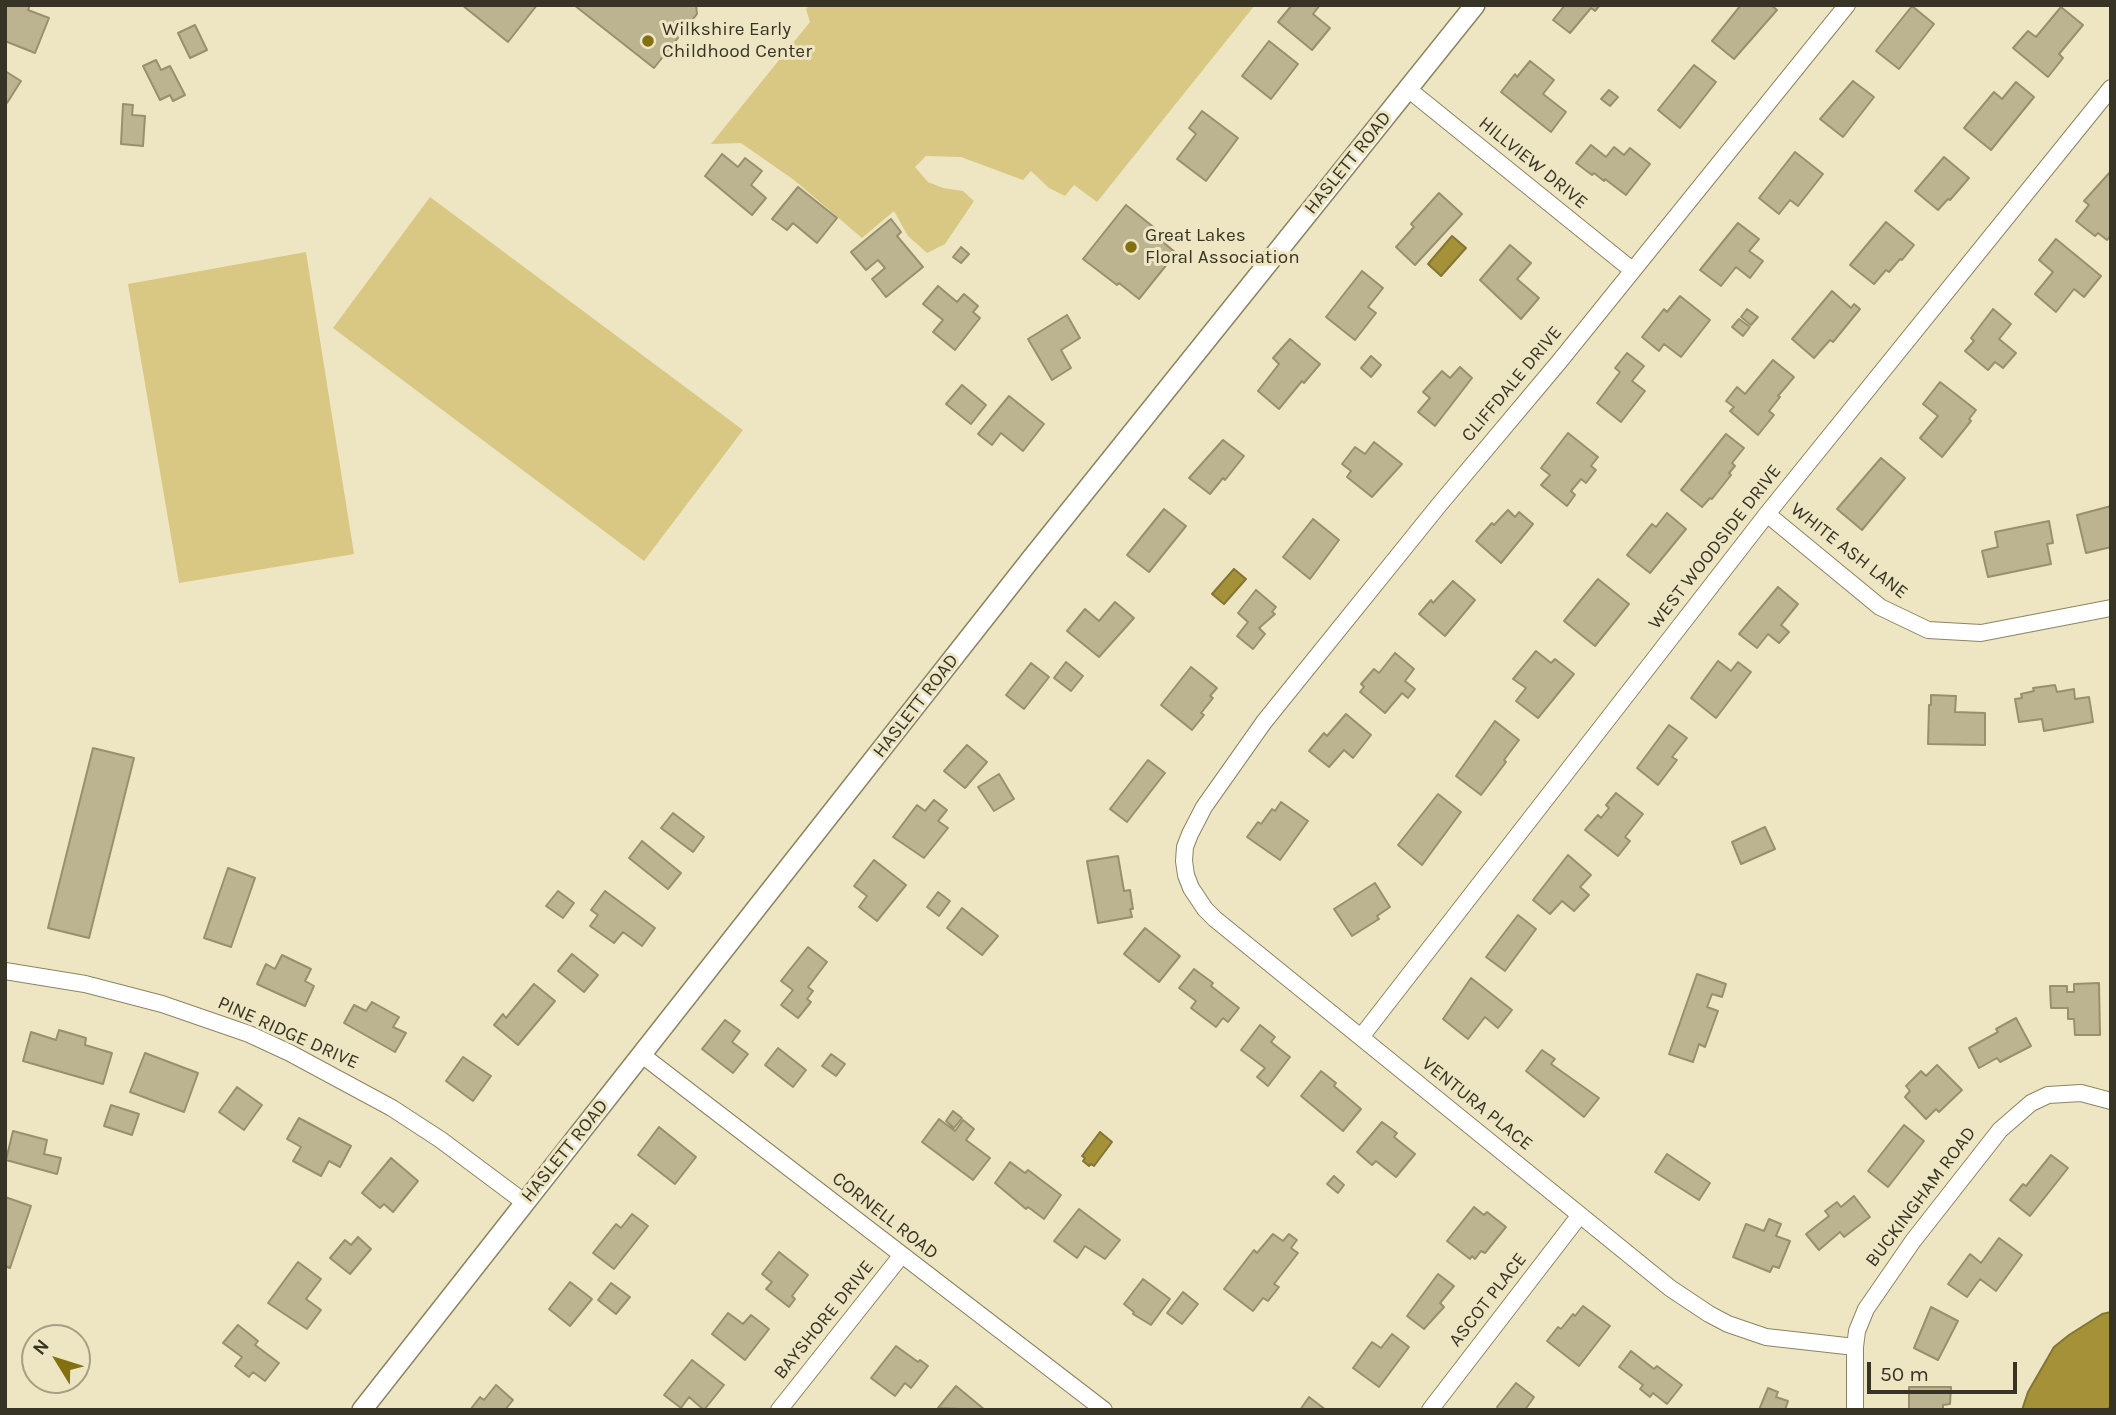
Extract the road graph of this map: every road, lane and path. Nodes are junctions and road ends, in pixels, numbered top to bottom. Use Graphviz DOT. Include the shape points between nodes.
graph roads {
  1 [pos="1475,5"];
  2 [pos="1847,5"];
  3 [pos="2111,88"];
  4 [pos="1408,89"];
  5 [pos="1632,270"];
  6 [pos="1767,514"];
  7 [pos="2111,608"];
  8 [pos="1214,792"];
  9 [pos="5,971"];
  10 [pos="1361,1037"];
  11 [pos="642,1055"];
  12 [pos="2111,1101"];
  13 [pos="524,1202"];
  14 [pos="1580,1215"];
  15 [pos="901,1256"];
  16 [pos="1855,1347"];
  17 [pos="362,1410"];
  18 [pos="779,1410"];
  19 [pos="1104,1410"];
  20 [pos="1430,1410"];
  21 [pos="1854,1410"];
  1 -- 4 [label="street, HASLETT ROAD"];
  2 -- 5 [label="street, CLIFFDALE DRIVE"];
  3 -- 6 [label="street, WEST WOODSIDE DRIVE"];
  4 -- 5 [label="street, HILLVIEW DRIVE"];
  4 -- 11 [label="street, HASLETT ROAD"];
  5 -- 8 [label="street, CLIFFDALE DRIVE" via="1278,705"];
  6 -- 7 [label="street, WHITE ASH LANE" via="1880,607 1928,629 1981,633"];
  6 -- 10 [label="street, WEST WOODSIDE DRIVE"];
  8 -- 10 [label="street, VENTURA PLACE" via="1185,847 1191,888 1215,919"];
  9 -- 13 [label="street, PINE RIDGE DRIVE" via="162,1004 249,1034 392,1108"];
  10 -- 14 [label="street, VENTURA PLACE"];
  11 -- 13 [label="street, HASLETT ROAD"];
  11 -- 15 [label="street, CORNELL ROAD"];
  12 -- 16 [label="street, BUCKINGHAM ROAD" via="2081,1093 2048,1096 2031,1103 2000,1130 1873,1296 1860,1320"];
  13 -- 17 [label="street, HASLETT ROAD"];
  14 -- 16 [label="street, VENTURA PLACE" via="1670,1288 1728,1324 1784,1340"];
  14 -- 20 [label="street, ASCOT PLACE"];
  15 -- 18 [label="street, BAYSHORE DRIVE"];
  15 -- 19 [label="street, CORNELL ROAD"];
  16 -- 21 [label="street, BUCKINGHAM ROAD"];
}
